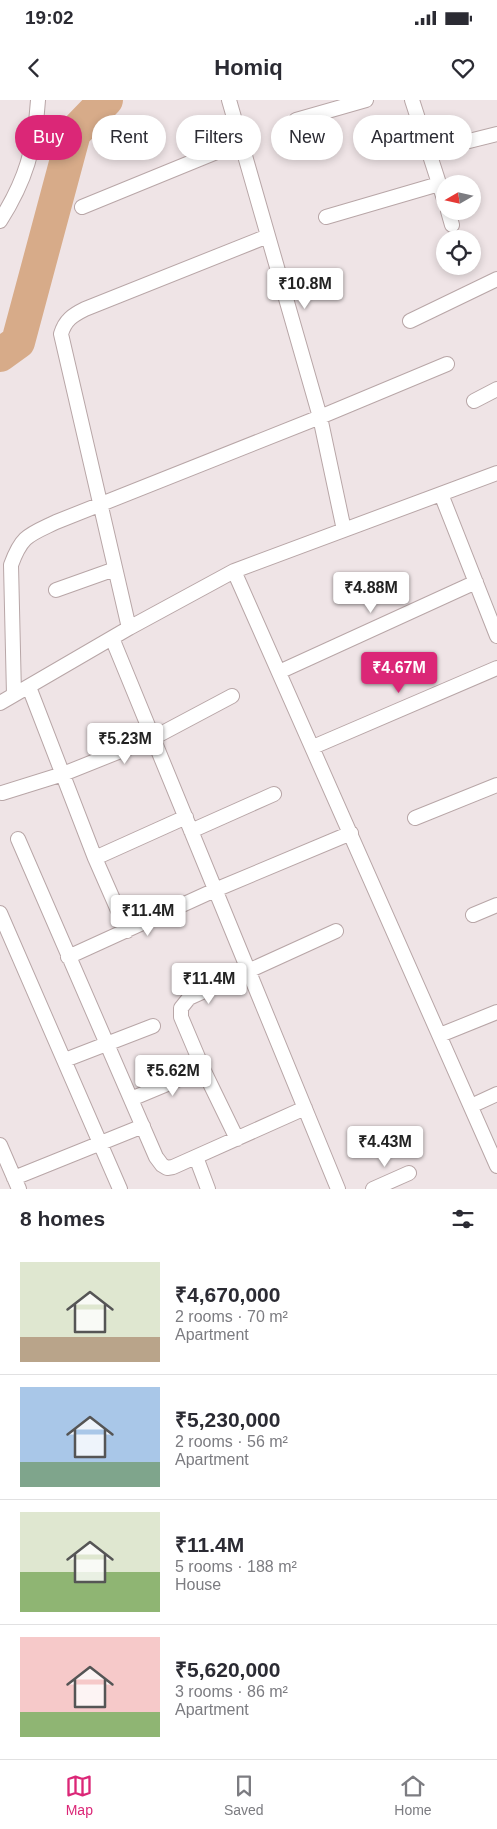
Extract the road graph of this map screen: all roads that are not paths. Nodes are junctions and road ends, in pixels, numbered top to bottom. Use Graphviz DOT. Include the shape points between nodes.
graph roads {
  1 [pos="38,100"];
  2 [pos="229,100"];
  3 [pos="366,100"];
  4 [pos="412,100"];
  5 [pos="233,115"];
  6 [pos="314,115"];
  7 [pos="417,115"];
  8 [pos="497,134"];
  9 [pos="472,140"];
  10 [pos="197,160"];
  11 [pos="246,160"];
  12 [pos="432,160"];
  13 [pos="436,175"];
  14 [pos="436,185"];
  15 [pos="82,207"];
  16 [pos="326,217"];
  17 [pos="451,220"];
  18 [pos="0,221"];
  19 [pos="452,225"];
  20 [pos="268,236"];
  21 [pos="497,279"];
  22 [pos="410,321"];
  23 [pos="448,364"];
  24 [pos="497,390"];
  25 [pos="474,401"];
  26 [pos="320,417"];
  27 [pos="497,473"];
  28 [pos="441,494"];
  29 [pos="101,504"];
  30 [pos="344,530"];
  31 [pos="116,569"];
  32 [pos="234,571"];
  33 [pos="6,573"];
  34 [pos="476,582"];
  35 [pos="56,590"];
  36 [pos="129,628"];
  37 [pos="497,636"];
  38 [pos="112,638"];
  39 [pos="497,668"];
  40 [pos="279,672"];
  41 [pos="29,686"];
  42 [pos="14,695"];
  43 [pos="232,696"];
  44 [pos="0,704"];
  45 [pos="153,738"];
  46 [pos="313,747"];
  47 [pos="63,774"];
  48 [pos="497,785"];
  49 [pos="2,793"];
  50 [pos="274,794"];
  51 [pos="186,817"];
  52 [pos="415,818"];
  53 [pos="191,831"];
  54 [pos="351,834"];
  55 [pos="18,839"];
  56 [pos="95,858"];
  57 [pos="216,890"];
  58 [pos="497,905"];
  59 [pos="0,913"];
  60 [pos="473,915"];
  61 [pos="127,931"];
  62 [pos="336,931"];
  63 [pos="68,957"];
  64 [pos="248,970"];
  65 [pos="497,1012"];
  66 [pos="153,1026"];
  67 [pos="440,1035"];
  68 [pos="106,1044"];
  69 [pos="64,1060"];
  70 [pos="203,1069"];
  71 [pos="497,1094"];
  72 [pos="131,1099"];
  73 [pos="471,1106"];
  74 [pos="305,1108"];
  75 [pos="143,1126"];
  76 [pos="237,1139"];
  77 [pos="101,1143"];
  78 [pos="0,1145"];
  79 [pos="196,1157"];
  80 [pos="497,1166"];
  81 [pos="409,1173"];
  82 [pos="16,1184"];
  83 [pos="336,1188"];
  84 [pos="120,1189"];
  85 [pos="208,1189"];
  86 [pos="373,1189"];
  1 -- 18 [label="street" via="30,160 15,198"];
  2 -- 5 [label="street"];
  3 -- 6 [label="street"];
  4 -- 7 [label="street"];
  8 -- 9 [label="street"];
  10 -- 15 [label="street"];
  11 -- 20 [label="street"];
  12 -- 13 [label="street"];
  14 -- 16 [label="street"];
  17 -- 19 [label="street"];
  20 -- 26 [label="street"];
  20 -- 29 [label="street" via="85,309 64,323 61,334"];
  21 -- 22 [label="street"];
  23 -- 26 [label="street"];
  24 -- 25 [label="street"];
  26 -- 29 [label="street"];
  26 -- 30 [label="street"];
  27 -- 28 [label="street"];
  28 -- 30 [label="street"];
  28 -- 34 [label="street"];
  29 -- 31 [label="street"];
  29 -- 33 [label="street" via="27,535"];
  30 -- 32 [label="street"];
  31 -- 35 [label="street"];
  31 -- 36 [label="street"];
  32 -- 36 [label="street"];
  32 -- 40 [label="street"];
  33 -- 42 [label="street"];
  34 -- 37 [label="street"];
  34 -- 40 [label="street"];
  36 -- 38 [label="street"];
  38 -- 41 [label="street"];
  38 -- 45 [label="street"];
  39 -- 46 [label="street"];
  40 -- 46 [label="street"];
  41 -- 42 [label="street"];
  41 -- 47 [label="street"];
  42 -- 44 [label="street"];
  43 -- 45 [label="street"];
  45 -- 47 [label="street"];
  45 -- 51 [label="street"];
  46 -- 54 [label="street"];
  47 -- 49 [label="street"];
  47 -- 56 [label="street"];
  48 -- 52 [label="street"];
  50 -- 53 [label="street"];
  51 -- 53 [label="street"];
  51 -- 56 [label="street"];
  53 -- 57 [label="street"];
  54 -- 57 [label="street"];
  54 -- 67 [label="street"];
  55 -- 63 [label="street"];
  56 -- 61 [label="street"];
  57 -- 61 [label="street"];
  57 -- 64 [label="street"];
  58 -- 60 [label="street"];
  59 -- 69 [label="street"];
  61 -- 63 [label="street"];
  62 -- 64 [label="street"];
  63 -- 68 [label="street"];
  64 -- 70 [label="street" via="190,998 181,1008 181,1017"];
  64 -- 74 [label="street"];
  65 -- 67 [label="street"];
  66 -- 68 [label="street"];
  67 -- 73 [label="street"];
  68 -- 69 [label="street"];
  68 -- 72 [label="street"];
  69 -- 77 [label="street"];
  70 -- 72 [label="street"];
  70 -- 76 [label="street"];
  71 -- 73 [label="street"];
  72 -- 75 [label="street"];
  73 -- 80 [label="street"];
  74 -- 76 [label="street"];
  74 -- 83 [label="street"];
  75 -- 77 [label="street"];
  75 -- 79 [label="street" via="156,1157 167,1168"];
  76 -- 79 [label="street"];
  77 -- 82 [label="street"];
  77 -- 84 [label="street"];
  78 -- 82 [label="street"];
  79 -- 85 [label="street"];
  81 -- 86 [label="street"];
}
